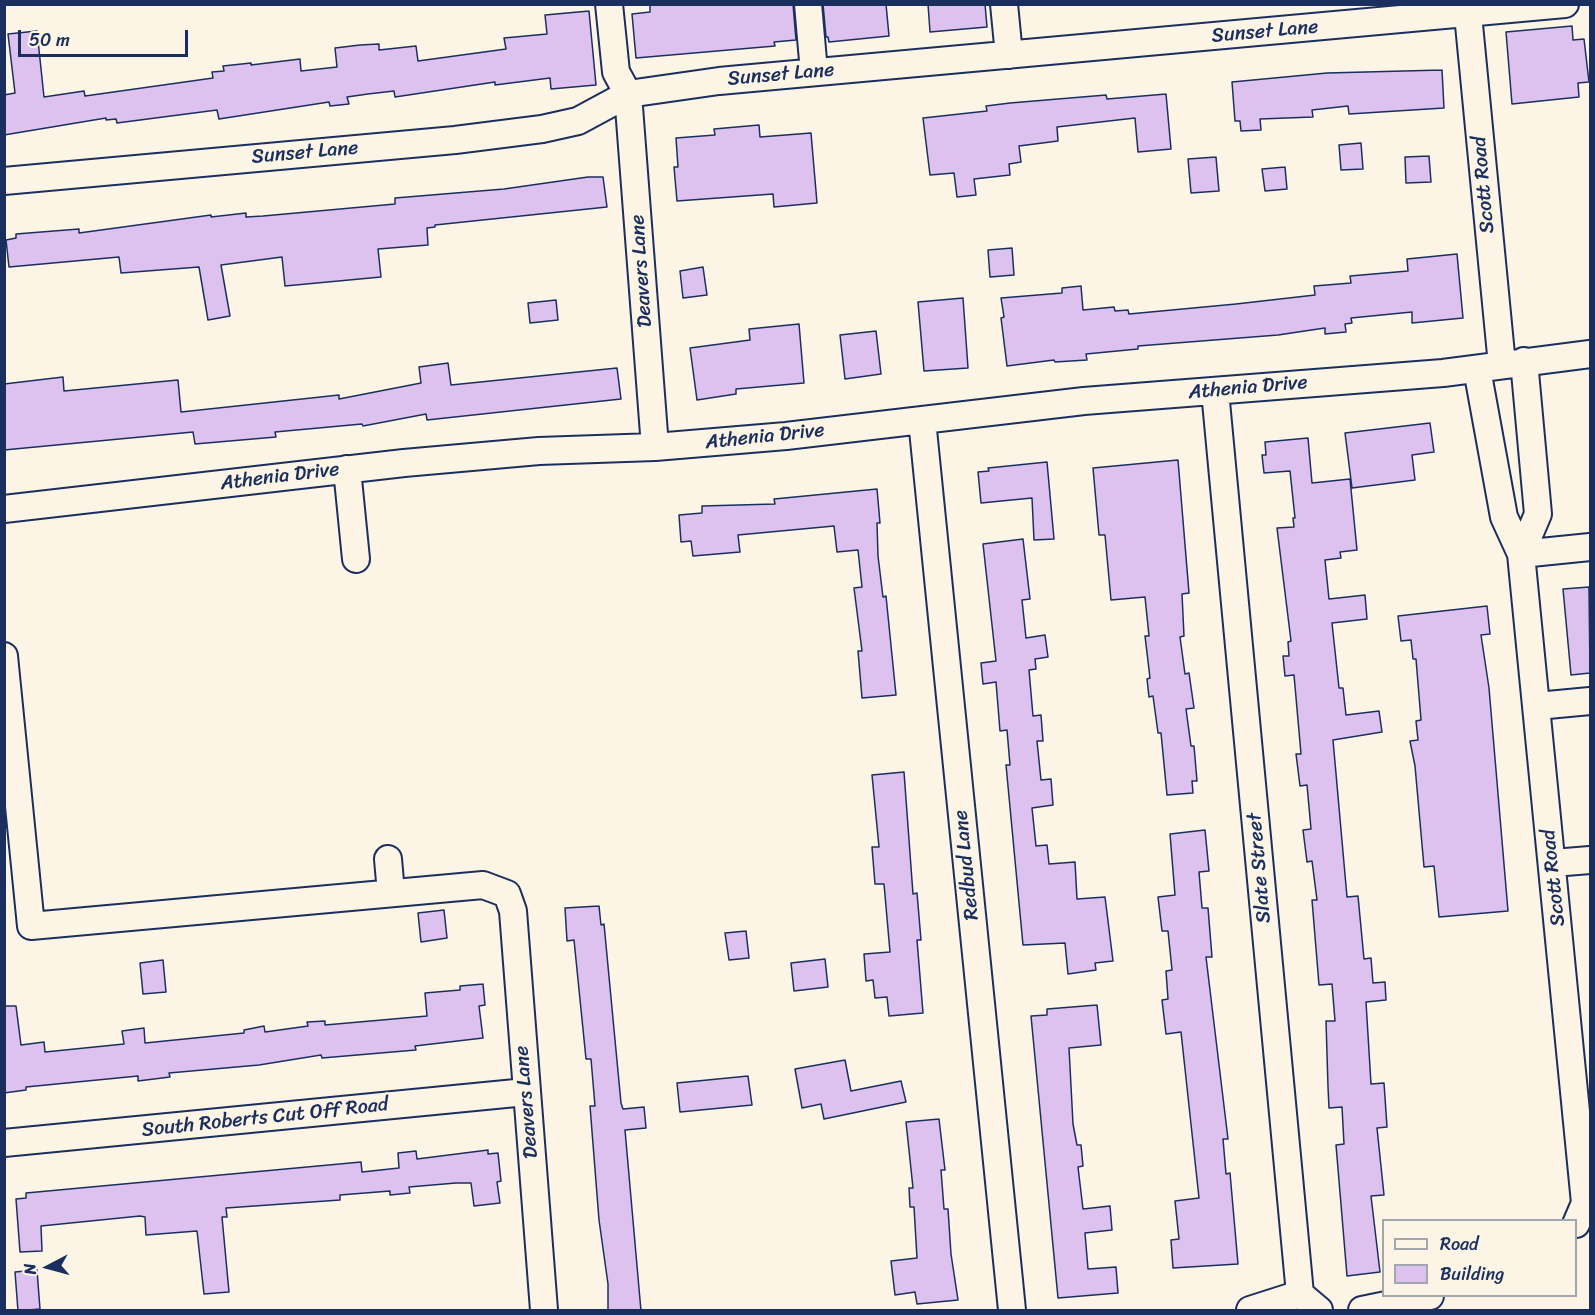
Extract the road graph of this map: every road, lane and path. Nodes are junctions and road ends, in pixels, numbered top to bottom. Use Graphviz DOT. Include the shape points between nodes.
graph roads {
  1 [pos="609,4"];
  2 [pos="808,4"];
  3 [pos="1004,4"];
  4 [pos="1565,4"];
  5 [pos="1468,9"];
  6 [pos="1009,55"];
  7 [pos="814,72"];
  8 [pos="628,94"];
  9 [pos="4,181"];
  10 [pos="1590,354"];
  11 [pos="1501,365"];
  12 [pos="1215,391"];
  13 [pos="922,420"];
  14 [pos="655,447"];
  15 [pos="347,469"];
  16 [pos="4,509"];
  17 [pos="1590,547"];
  18 [pos="1521,554"];
  19 [pos="356,559"];
  20 [pos="4,656"];
  21 [pos="1590,701"];
  22 [pos="1537,706"];
  23 [pos="388,859"];
  24 [pos="1590,860"];
  25 [pos="1553,863"];
  26 [pos="391,893"];
  27 [pos="525,1092"];
  28 [pos="4,1143"];
  29 [pos="1580,1213"];
  30 [pos="1425,1297"];
  31 [pos="1309,1302"];
  32 [pos="544,1311"];
  33 [pos="1012,1311"];
  34 [pos="1250,1311"];
  35 [pos="1362,1311"];
  1 -- 8 [label="street" via="616,72"];
  2 -- 7 [label="street"];
  3 -- 6 [label="street"];
  4 -- 5 [label="street, Sunset Lane"];
  5 -- 6 [label="street, Sunset Lane"];
  5 -- 11 [label="street, Scott Road"];
  6 -- 7 [label="street, Sunset Lane"];
  7 -- 8 [label="street, Sunset Lane"];
  8 -- 9 [label="street, Sunset Lane" via="578,121 542,129"];
  8 -- 14 [label="street, Deavers Lane"];
  10 -- 11 [label="street, Athenia Drive"];
  11 -- 12 [label="street, Athenia Drive"];
  11 -- 18 [label="street, Scott Road" via="1502,509"];
  11 -- 18 [label="street, Scott Road" via="1538,514"];
  12 -- 13 [label="street, Athenia Drive"];
  12 -- 31 [label="street, Slate Street"];
  13 -- 14 [label="street, Athenia Drive"];
  13 -- 33 [label="street, Redbud Lane"];
  14 -- 15 [label="street, Athenia Drive" via="539,451"];
  15 -- 16 [label="street, Athenia Drive"];
  15 -- 19 [label="street"];
  17 -- 18 [label="street"];
  18 -- 22 [label="street, Scott Road"];
  20 -- 26 [label="street" via="31,926"];
  21 -- 22 [label="street"];
  22 -- 25 [label="street, Scott Road"];
  23 -- 26 [label="street"];
  24 -- 25 [label="street"];
  25 -- 29 [label="street, Scott Road"];
  26 -- 27 [label="street, Deavers Lane" via="483,885 507,894 513,911"];
  27 -- 28 [label="street, South Roberts Cut Off Road"];
  27 -- 32 [label="street, Deavers Lane"];
  30 -- 35 [label="street"];
  31 -- 34 [label="street, Slate Street"];
}
